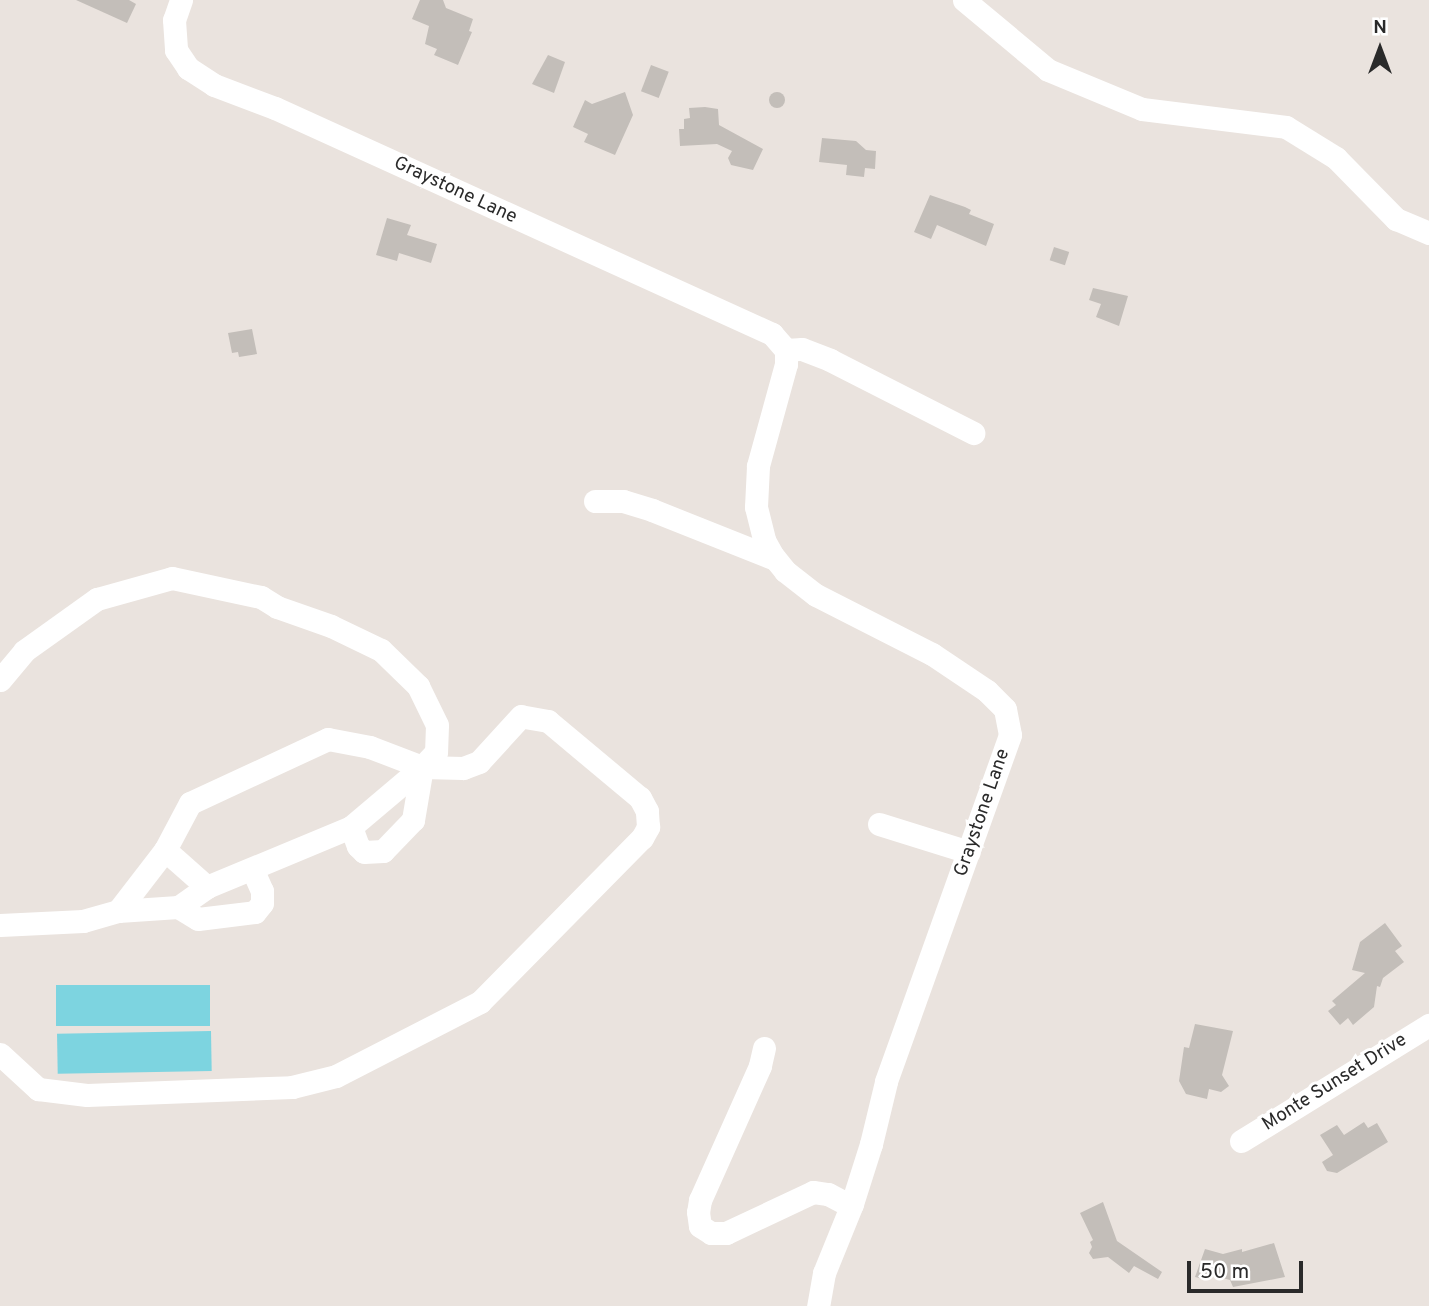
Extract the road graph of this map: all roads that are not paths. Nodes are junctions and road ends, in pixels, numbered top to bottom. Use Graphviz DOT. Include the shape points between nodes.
graph roads {
  1 [pos="181,0"];
  2 [pos="964,0"];
  3 [pos="1429,233"];
  4 [pos="786,349"];
  5 [pos="973,433"];
  6 [pos="595,501"];
  7 [pos="775,558"];
  8 [pos="0,680"];
  9 [pos="422,767"];
  10 [pos="878,824"];
  11 [pos="351,827"];
  12 [pos="165,850"];
  13 [pos="969,852"];
  14 [pos="252,869"];
  15 [pos="207,887"];
  16 [pos="177,907"];
  17 [pos="118,911"];
  18 [pos="0,925"];
  19 [pos="1429,1026"];
  20 [pos="764,1048"];
  21 [pos="0,1054"];
  22 [pos="1241,1141"];
  23 [pos="851,1206"];
  24 [pos="818,1306"];
  1 -- 4 [label="street, Graystone Lane" via="173,40 181,60 196,74 772,334"];
  2 -- 3 [label="street" via="1048,70 1142,109 1286,127 1336,158 1396,219"];
  4 -- 5 [label="street, Graystone Lane" via="802,349 830,360"];
  4 -- 7 [label="street, Graystone Lane" via="756,486 759,524"];
  6 -- 7 [label="street" via="623,501 652,510"];
  7 -- 13 [label="street, Graystone Lane" via="816,595 932,654 988,691 1005,709 1010,735"];
  8 -- 9 [label="street" via="24,651 97,599 172,578 261,597 382,650 418,686 437,725 436,752"];
  9 -- 11 [label="street"];
  9 -- 11 [label="street" via="413,820 383,850 364,852"];
  9 -- 12 [label="street" via="370,747 328,739 190,803"];
  9 -- 21 [label="street" via="463,768 479,762 521,716 548,722 640,798 648,827 480,1002 336,1076 292,1087 87,1095 38,1088"];
  10 -- 13 [label="street"];
  11 -- 14 [label="street"];
  12 -- 15 [label="street"];
  12 -- 17 [label="street"];
  13 -- 23 [label="street, Graystone Lane" via="886,1082"];
  14 -- 15 [label="street"];
  14 -- 16 [label="street" via="262,891 256,912 198,919"];
  15 -- 16 [label="street"];
  16 -- 17 [label="street"];
  17 -- 18 [label="street" via="83,922"];
  19 -- 22 [label="street, Monte Sunset Drive"];
  20 -- 23 [label="street" via="701,1200 701,1226 711,1233 726,1233 813,1192"];
  23 -- 24 [label="street, Graystone Lane" via="824,1273"];
}
